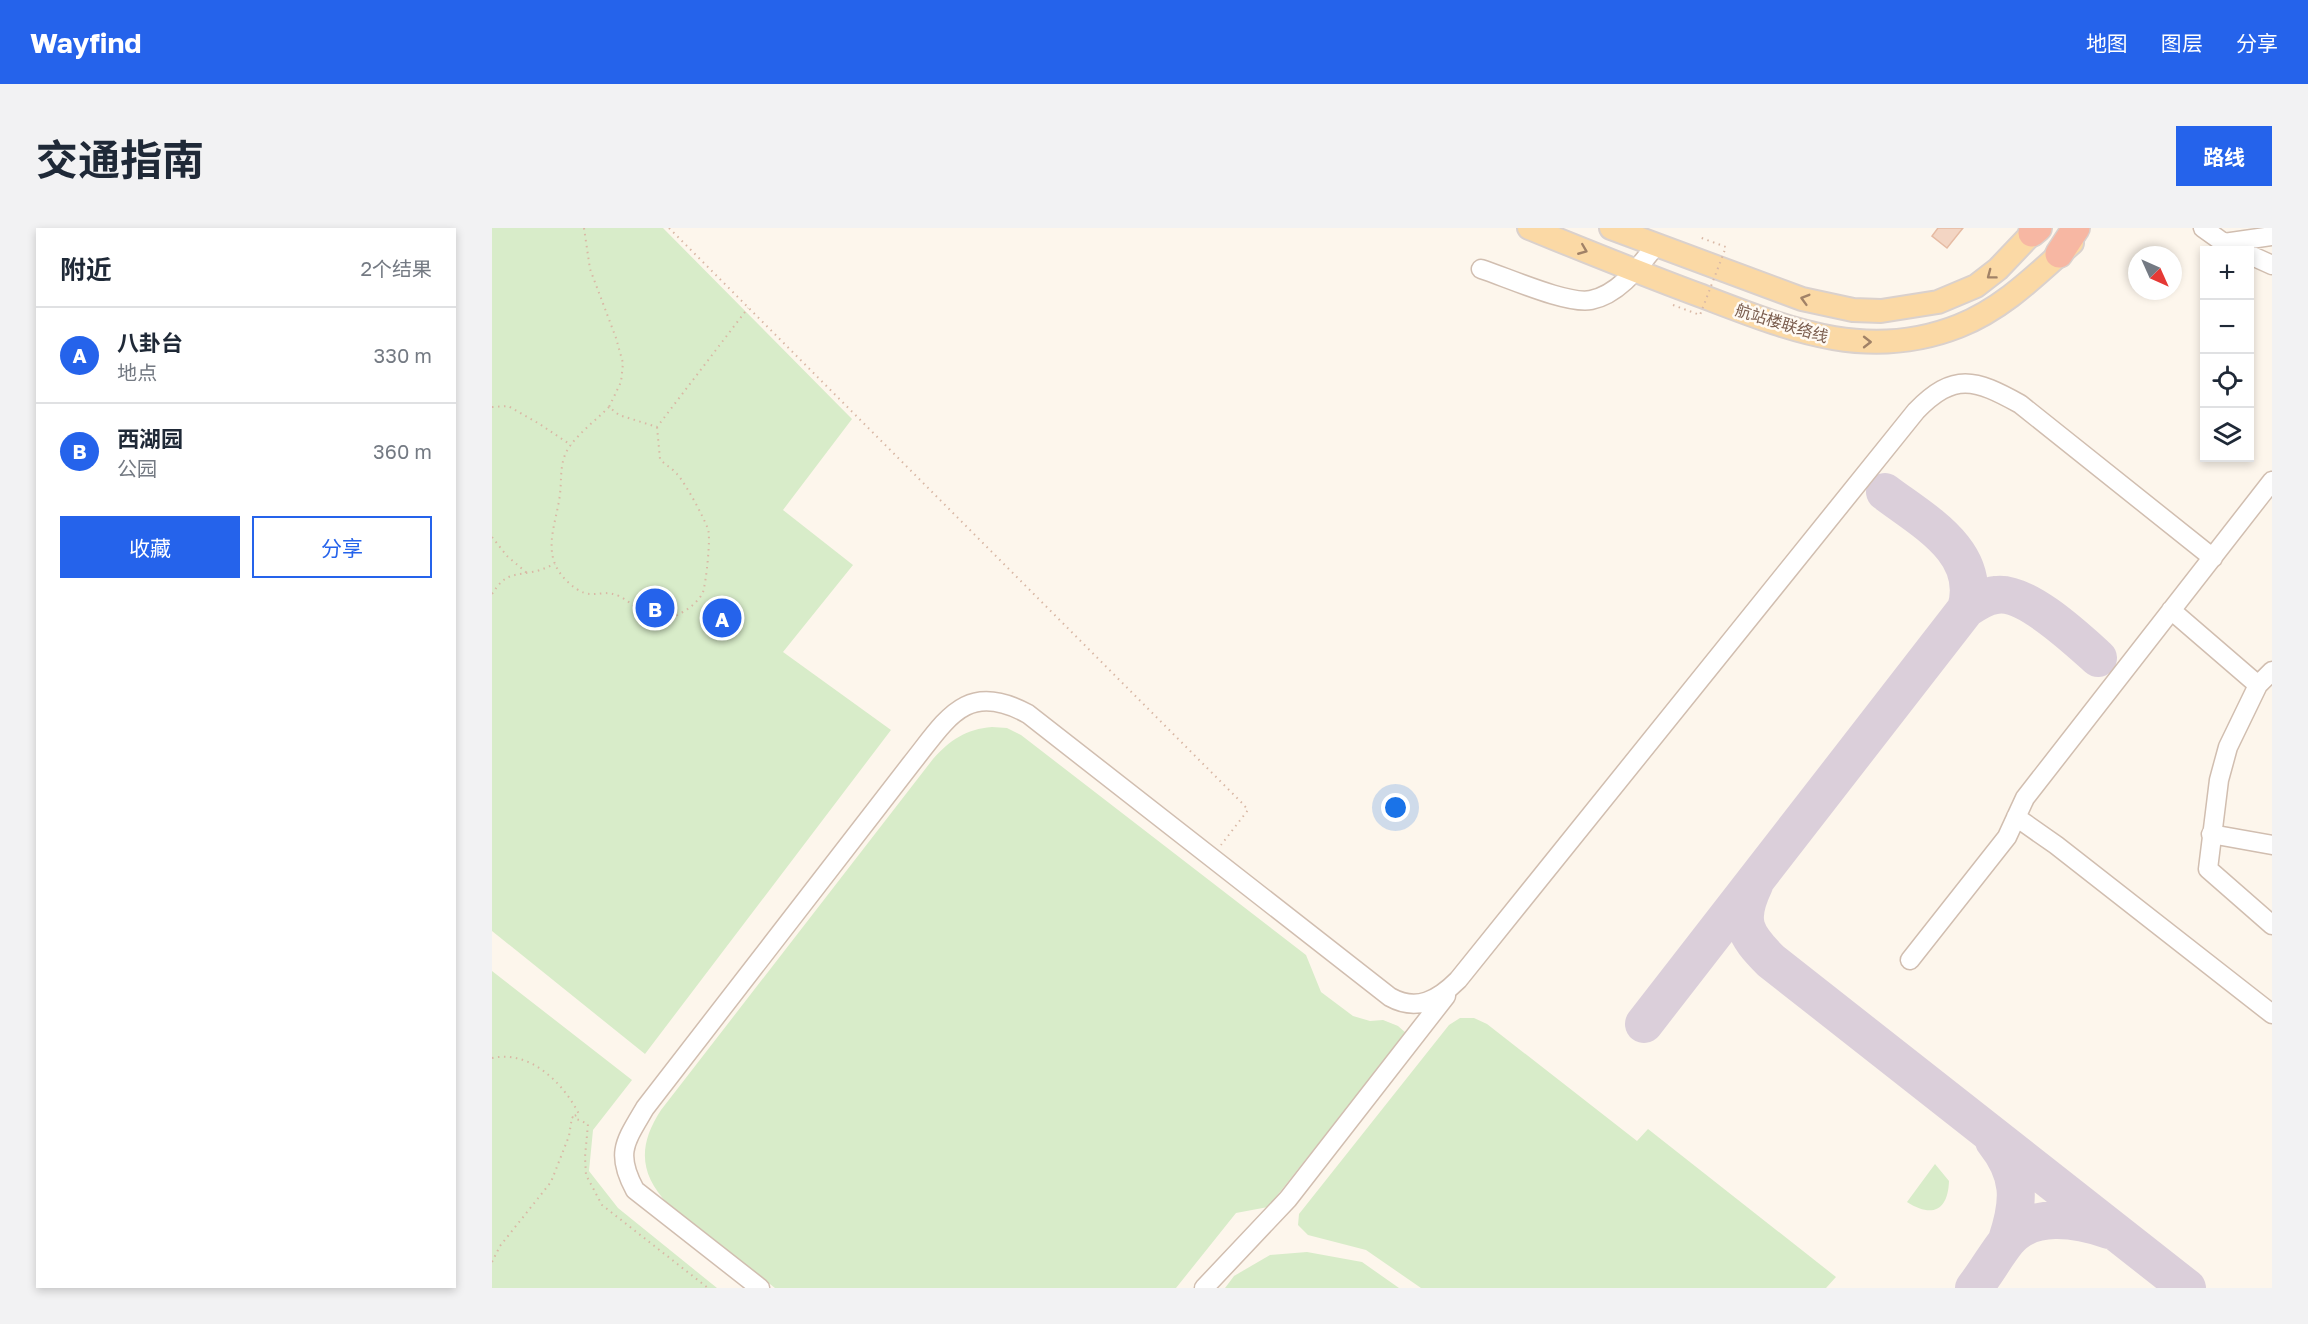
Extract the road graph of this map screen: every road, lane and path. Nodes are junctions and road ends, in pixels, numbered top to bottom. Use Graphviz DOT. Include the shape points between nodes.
graph roads {
  1 [pos="584,228"];
  2 [pos="669,228"];
  3 [pos="1529,228"];
  4 [pos="1611,228"];
  5 [pos="2076,228"];
  6 [pos="2089,228"];
  7 [pos="2203,228"];
  8 [pos="2036,230"];
  9 [pos="2272,236"];
  10 [pos="1699,237"];
  11 [pos="1657,244"];
  12 [pos="2230,246"];
  13 [pos="2236,246"];
  14 [pos="2059,254"];
  15 [pos="2254,257"];
  16 [pos="2272,265"];
  17 [pos="1481,269"];
  18 [pos="1635,272"];
  19 [pos="1673,305"];
  20 [pos="748,308"];
  21 [pos="492,407"];
  22 [pos="609,407"];
  23 [pos="657,427"];
  24 [pos="570,445"];
  25 [pos="2272,481"];
  26 [pos="492,537"];
  27 [pos="2212,558"];
  28 [pos="555,564"];
  29 [pos="527,573"];
  30 [pos="492,594"];
  31 [pos="2171,610"];
  32 [pos="2272,671"];
  33 [pos="2258,685"];
  34 [pos="2016,817"];
  35 [pos="2211,834"];
  36 [pos="2272,844"];
  37 [pos="1211,858"];
  38 [pos="2272,925"];
  39 [pos="1910,960"];
  40 [pos="1458,980"];
  41 [pos="2272,1014"];
  42 [pos="492,1058"];
  43 [pos="572,1117"];
  44 [pos="492,1262"];
  45 [pos="708,1288"];
  46 [pos="760,1288"];
  47 [pos="1204,1288"];
  1 -- 22 [label="path" via="590,269 623,363 621,382"];
  2 -- 20 [label="path"];
  3 -- 18 [label="main road, 航站楼联络线, one-way"];
  4 -- 11 [label="main road, 航站楼联络线"];
  5 -- 14 [label="highway"];
  6 -- 14 [label="main road, 航站楼联络线"];
  7 -- 12 [label="lane"];
  8 -- 11 [label="main road, 航站楼联络线, one-way" via="1998,269 1968,290 1928,305 1881,311 1853,310 1802,299"];
  9 -- 13 [label="lane"];
  10 -- 19 [label="path, bridge" via="1726,247 1700,315"];
  11 -- 18 [label="lane"];
  18 -- 14 [label="main road, 航站楼联络线, one-way" via="1792,330 1848,342 1881,342 1925,337 1976,318 2019,291"];
  15 -- 16 [label="lane"];
  17 -- 18 [label="lane" via="1581,301 1594,300 1609,292"];
  20 -- 23 [label="path"];
  20 -- 37 [label="path" via="1248,810"];
  21 -- 24 [label="path" via="508,406"];
  22 -- 23 [label="path" via="619,415"];
  22 -- 24 [label="path"];
  23 -- 28 [label="path" via="660,459 677,474 709,532 702,594 684,612 661,619 649,616 619,596 587,595 568,582"];
  24 -- 28 [label="path" via="561,468 550,545"];
  25 -- 27 [label="lane"];
  26 -- 29 [label="path"];
  27 -- 31 [label="lane"];
  27 -- 40 [label="lane" via="2020,404 1974,383 1952,385 1931,396"];
  28 -- 29 [label="path"];
  29 -- 30 [label="path" via="511,574"];
  31 -- 33 [label="lane"];
  31 -- 34 [label="lane" via="2025,798"];
  32 -- 33 [label="lane"];
  33 -- 35 [label="lane" via="2228,747"];
  34 -- 39 [label="lane" via="2007,837"];
  34 -- 41 [label="lane"];
  35 -- 36 [label="lane"];
  35 -- 38 [label="lane" via="2208,869"];
  37 -- 40 [label="lane" via="1396,1000 1428,1002"];
  37 -- 46 [label="lane" via="1028,714 988,700 956,711 645,1108 624,1148 624,1168 635,1190"];
  40 -- 47 [label="lane" via="1288,1199"];
  42 -- 43 [label="path" via="513,1057 547,1073 571,1097 579,1114"];
  43 -- 44 [label="path" via="551,1182 500,1246"];
  43 -- 45 [label="path" via="588,1124 586,1175 602,1205"];
}
